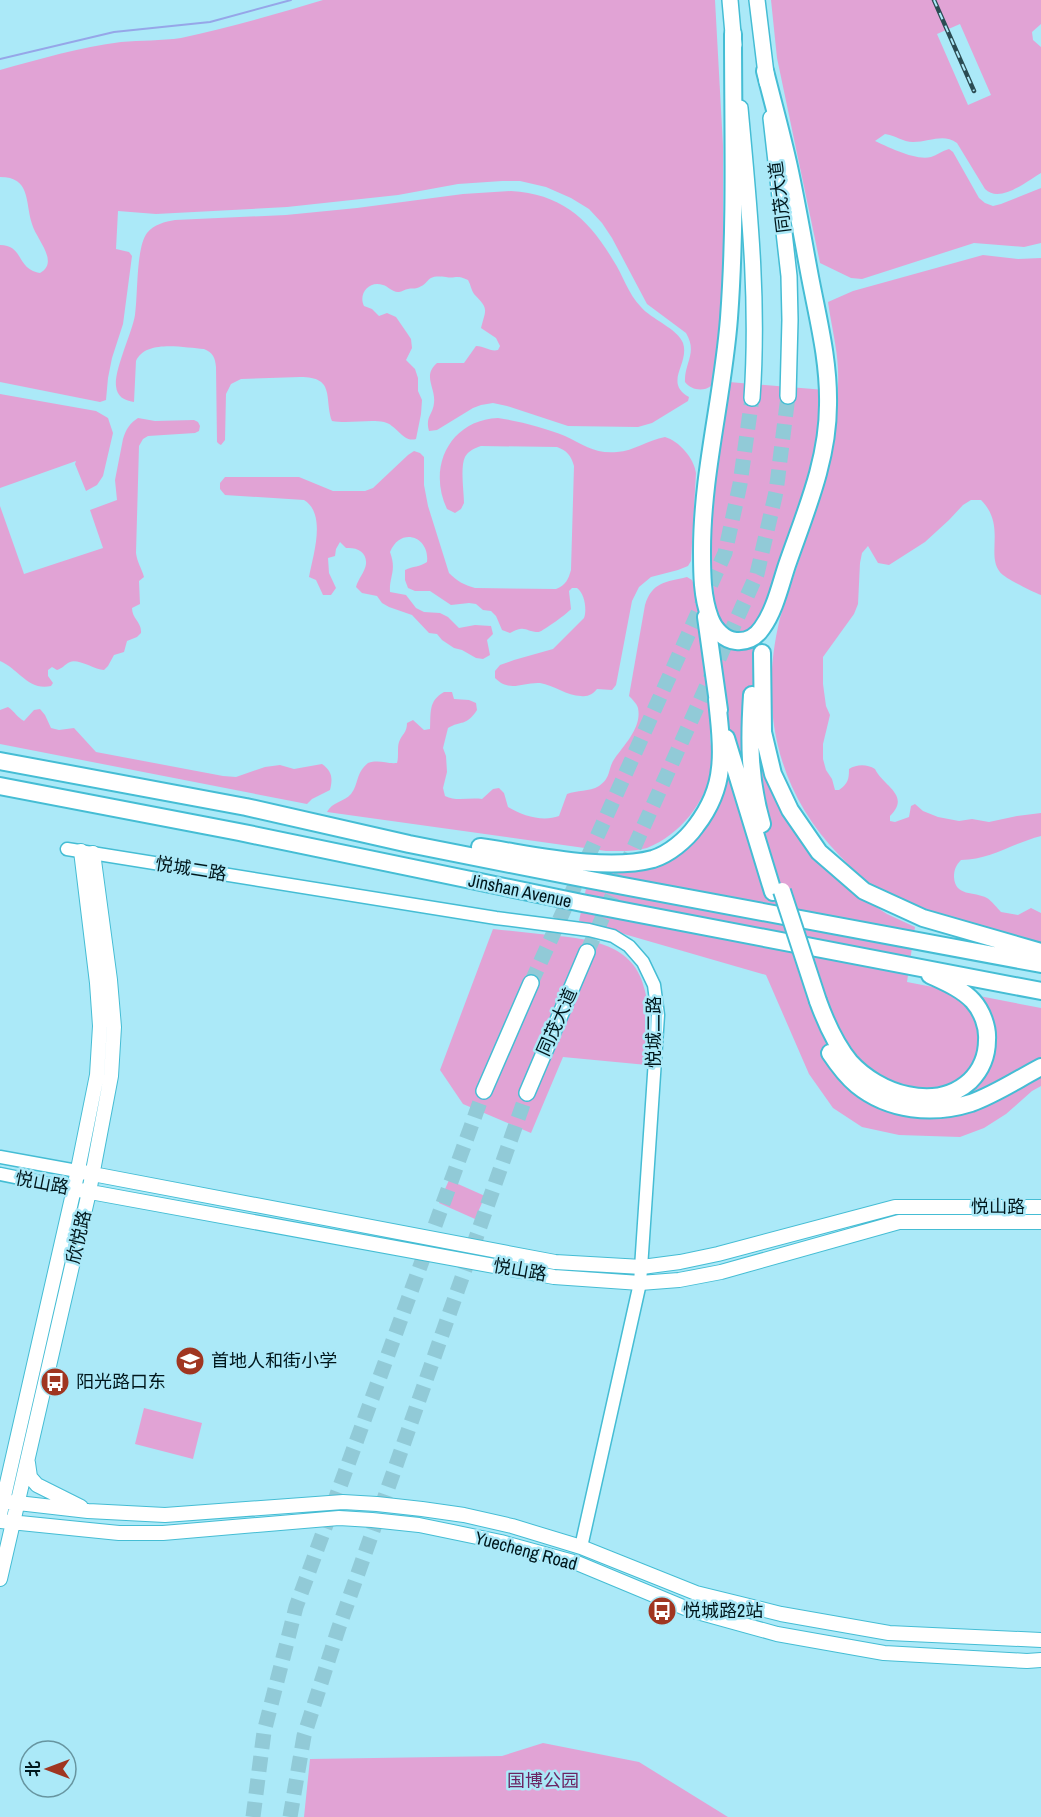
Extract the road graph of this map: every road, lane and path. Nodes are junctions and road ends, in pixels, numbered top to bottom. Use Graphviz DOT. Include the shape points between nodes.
graph roads {
  1 [pos="757,0"];
  2 [pos="730,1"];
  3 [pos="733,34"];
  4 [pos="765,71"];
  5 [pos="788,396"];
  6 [pos="752,398"];
  7 [pos="703,589"];
  8 [pos="771,613"];
  9 [pos="762,653"];
  10 [pos="717,699"];
  11 [pos="0,761"];
  12 [pos="0,786"];
  13 [pos="409,844"];
  14 [pos="67,849"];
  15 [pos="87,852"];
  16 [pos="777,891"];
  17 [pos="588,952"];
  18 [pos="1041,952"];
  19 [pos="1041,964"];
  20 [pos="914,966"];
  21 [pos="531,983"];
  22 [pos="1041,991"];
  23 [pos="813,1001"];
  24 [pos="1041,1067"];
  25 [pos="484,1091"];
  26 [pos="526,1093"];
  27 [pos="0,1157"];
  28 [pos="78,1171"];
  29 [pos="93,1173"];
  30 [pos="0,1174"];
  31 [pos="74,1189"];
  32 [pos="89,1192"];
  33 [pos="1041,1207"];
  34 [pos="1041,1222"];
  35 [pos="642,1267"];
  36 [pos="640,1283"];
  37 [pos="27,1460"];
  38 [pos="5,1505"];
  39 [pos="88,1511"];
  40 [pos="6,1522"];
  41 [pos="581,1547"];
  42 [pos="0,1579"];
  43 [pos="1041,1640"];
  44 [pos="1041,1660"];
  1 -- 4 [label="main road, 同茂大道"];
  2 -- 3 [label="main road, 同茂大道"];
  3 -- 6 [label="main road, 同茂大道" via="754,277"];
  3 -- 7 [label="highway" via="731,285 725,359 705,482"];
  4 -- 5 [label="main road, 同茂大道" via="789,276"];
  4 -- 8 [label="highway" via="793,189 824,351 828,399 818,474"];
  7 -- 8 [label="highway" via="712,624 731,641 752,638"];
  7 -- 10 [label="highway"];
  8 -- 9 [label="highway"];
  9 -- 16 [label="highway" via="753,684 751,777"];
  9 -- 18 [label="highway" via="763,732 773,774 790,810 819,852 864,891 923,918"];
  10 -- 13 [label="highway" via="720,767 712,800 691,833 655,858 590,863 448,843"];
  10 -- 16 [label="highway" via="727,744"];
  11 -- 13 [label="highway, Jinshan Avenue" via="246,807"];
  12 -- 20 [label="highway, Jinshan Avenue"];
  13 -- 19 [label="highway, Jinshan Avenue"];
  14 -- 15 [label="street, 悦城二路"];
  15 -- 28 [label="main road, 欣悦路" via="100,1026 97,1075"];
  15 -- 29 [label="main road, 欣悦路" via="110,980 114,1027 111,1076"];
  15 -- 35 [label="street, 悦城二路" via="589,930 613,936 629,946 643,962 654,985 658,1015"];
  16 -- 23 [label="highway"];
  17 -- 26 [label="main road, 同茂大道"];
  20 -- 22 [label="highway, Jinshan Avenue"];
  20 -- 23 [label="highway" via="973,1001 984,1022 984,1059 973,1078 954,1092 911,1096 865,1076 837,1045"];
  21 -- 25 [label="main road"];
  23 -- 24 [label="highway" via="818,1030 842,1070 856,1085 891,1104 926,1110 955,1107 986,1096"];
  27 -- 28 [label="street, 悦山路"];
  28 -- 29 [label="main road, 悦山路"];
  28 -- 31 [label="main road, 欣悦路"];
  29 -- 32 [label="main road, 欣悦路"];
  29 -- 35 [label="main road, 悦山路" via="555,1262"];
  30 -- 31 [label="street, 悦山路"];
  31 -- 32 [label="main road, 悦山路"];
  31 -- 38 [label="main road, 欣悦路"];
  32 -- 36 [label="main road, 悦山路" via="554,1277"];
  32 -- 37 [label="main road, 欣悦路"];
  33 -- 35 [label="main road, 悦山路" via="895,1207 718,1254"];
  34 -- 36 [label="main road, 悦山路" via="899,1222 721,1272"];
  35 -- 36 [label="street, 悦城二路"];
  36 -- 41 [label="street, 悦城二路"];
  37 -- 38 [label="main road, 欣悦路"];
  37 -- 39 [label="main road" via="30,1477 37,1485"];
  38 -- 39 [label="main road, Yuecheng Road"];
  38 -- 40 [label="main road, 欣悦路"];
  39 -- 41 [label="main road, Yuecheng Road" via="165,1515 343,1502 377,1504 464,1515"];
  40 -- 42 [label="main road, 欣悦路"];
  40 -- 44 [label="main road, Yuecheng Road" via="119,1533 339,1518 419,1525 577,1563 690,1610 777,1634 885,1653"];
  41 -- 43 [label="main road, Yuecheng Road" via="696,1593 780,1614 889,1633"];
}
